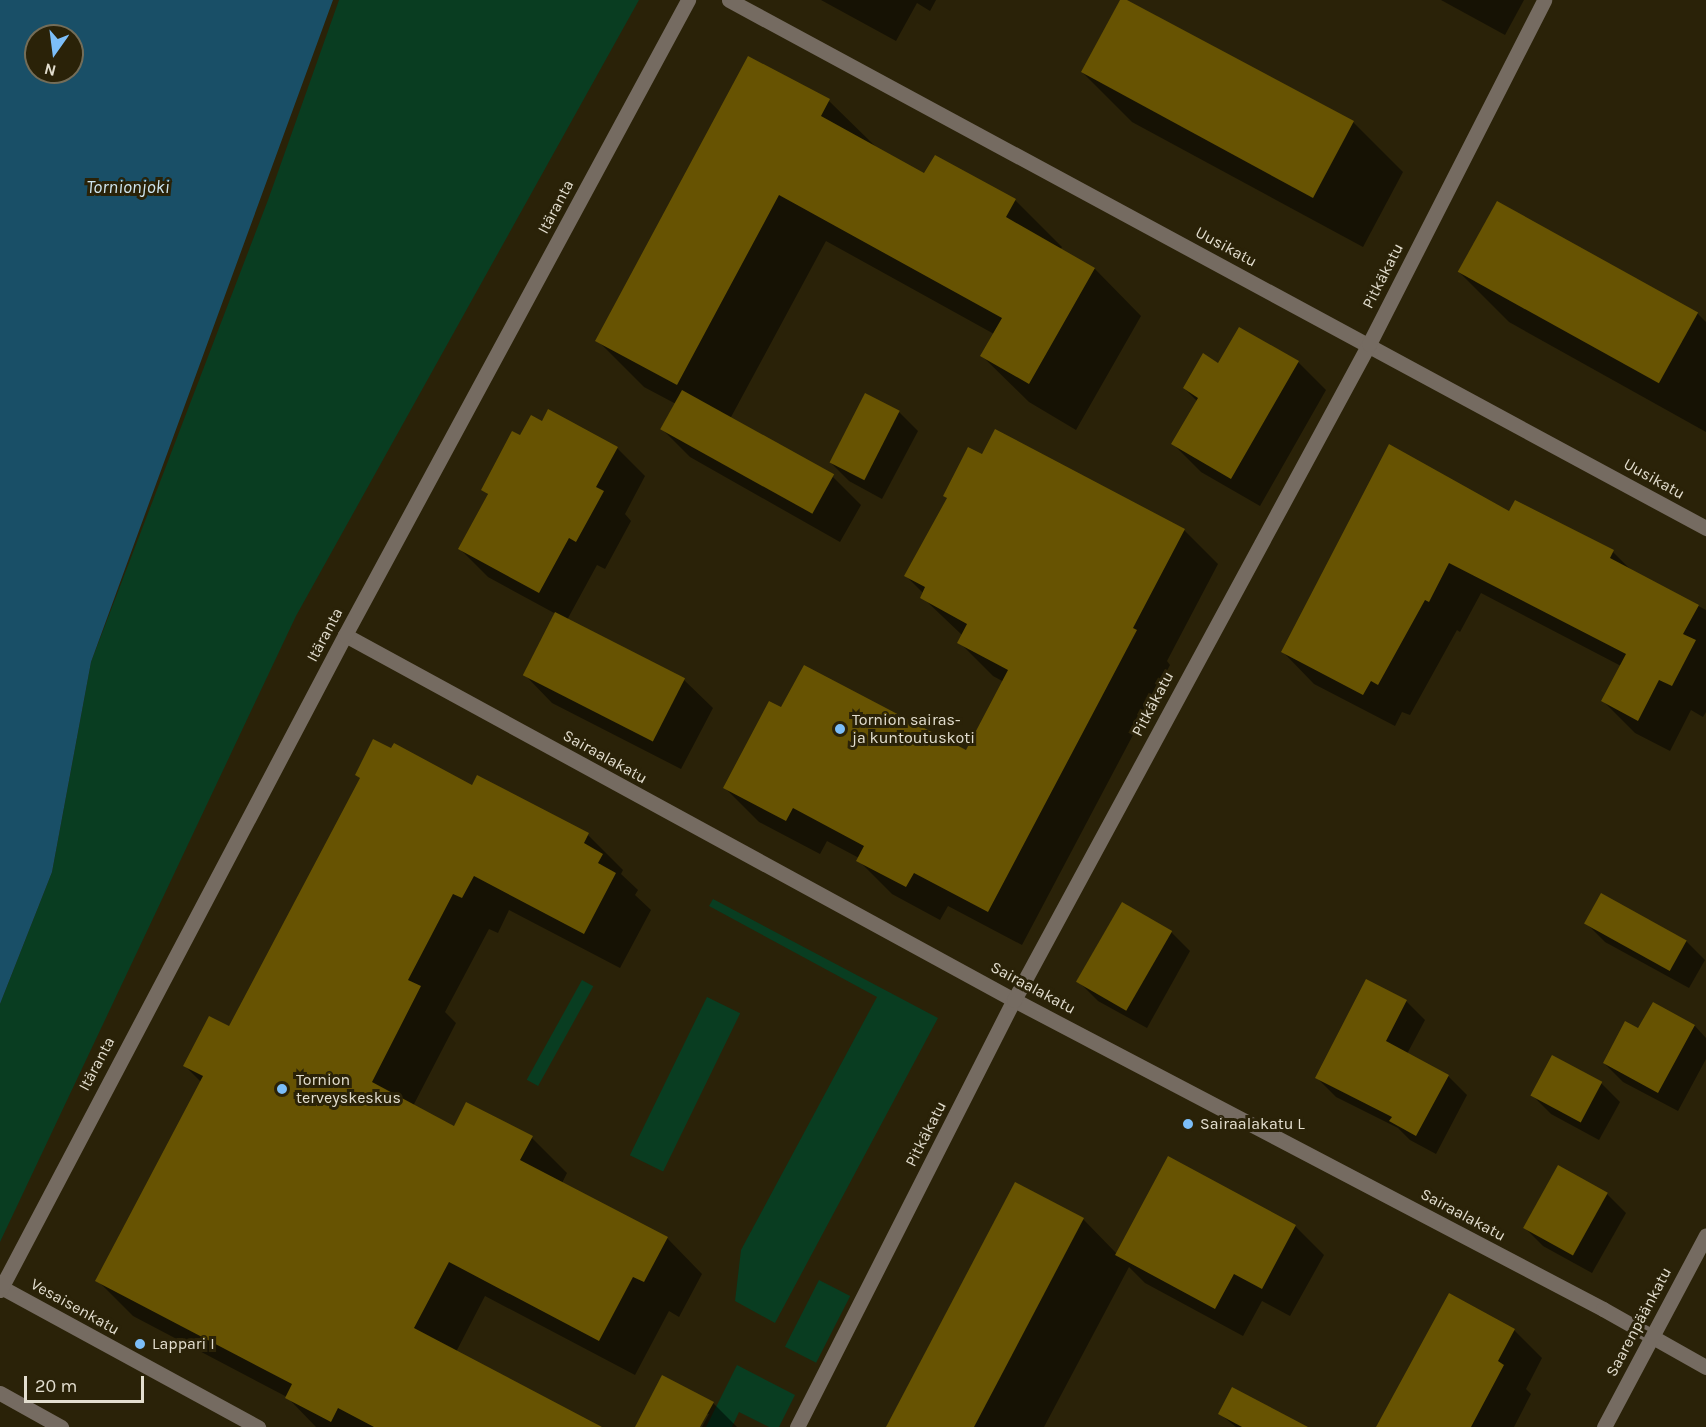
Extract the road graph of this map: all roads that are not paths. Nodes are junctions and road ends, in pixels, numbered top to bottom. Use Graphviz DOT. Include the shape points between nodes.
graph roads {
  1 [pos="688,0"];
  2 [pos="729,0"];
  3 [pos="1544,0"];
  4 [pos="1369,344"];
  5 [pos="1706,528"];
  6 [pos="345,635"];
  7 [pos="1014,999"];
  8 [pos="1706,1235"];
  9 [pos="1,1288"];
  10 [pos="1651,1337"];
  11 [pos="1706,1367"];
  12 [pos="0,1393"];
  13 [pos="61,1427"];
  14 [pos="258,1427"];
  15 [pos="798,1427"];
  16 [pos="1604,1427"];
  1 -- 6 [label="street, Itäranta"];
  2 -- 4 [label="street, Uusikatu"];
  3 -- 4 [label="street, Pitkäkatu"];
  4 -- 5 [label="street, Uusikatu"];
  4 -- 7 [label="street, Pitkäkatu"];
  6 -- 7 [label="street, Sairaalakatu"];
  6 -- 9 [label="street, Itäranta"];
  7 -- 10 [label="street, Sairaalakatu"];
  7 -- 15 [label="street, Pitkäkatu"];
  8 -- 10 [label="street, Saarenpäänkatu"];
  9 -- 14 [label="street, Vesaisenkatu"];
  10 -- 11 [label="street, Sairaalakatu"];
  10 -- 16 [label="street, Saarenpäänkatu"];
  12 -- 13 [label="street"];
}
